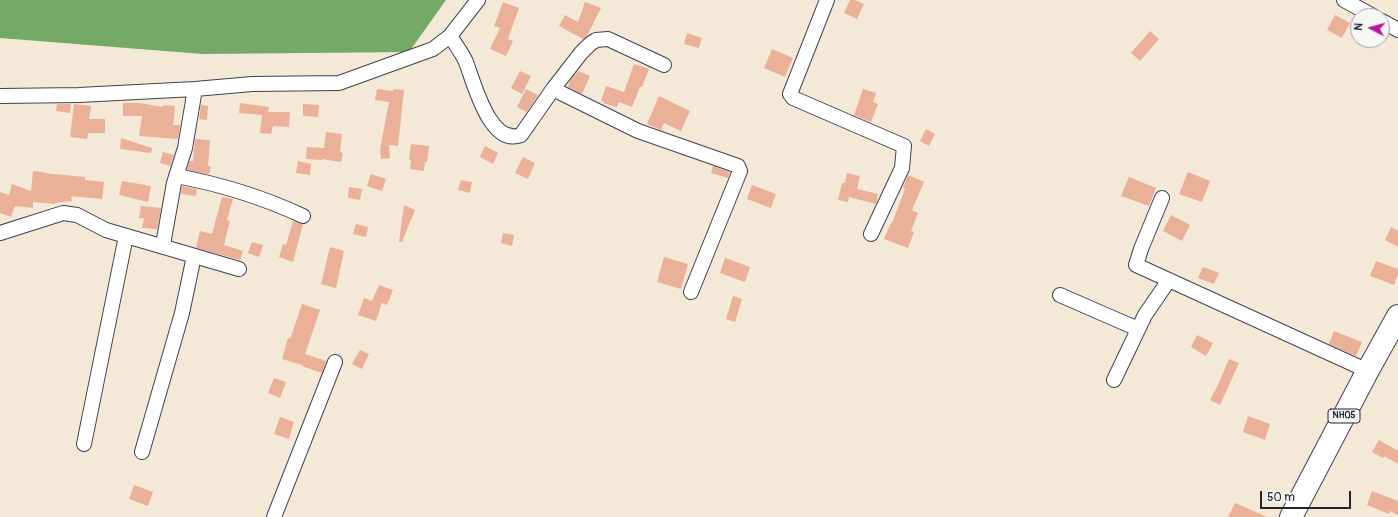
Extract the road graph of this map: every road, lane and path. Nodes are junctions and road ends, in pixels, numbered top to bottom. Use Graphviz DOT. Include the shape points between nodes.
graph roads {
  1 [pos="478,0"];
  2 [pos="827,0"];
  3 [pos="1344,0"];
  4 [pos="1358,8"];
  5 [pos="450,36"];
  6 [pos="664,65"];
  7 [pos="195,89"];
  8 [pos="554,89"];
  9 [pos="0,96"];
  10 [pos="176,176"];
  11 [pos="1162,198"];
  12 [pos="303,216"];
  13 [pos="0,233"];
  14 [pos="871,234"];
  15 [pos="126,236"];
  16 [pos="164,247"];
  17 [pos="194,256"];
  18 [pos="239,269"];
  19 [pos="1169,280"];
  20 [pos="691,292"];
  21 [pos="1060,295"];
  22 [pos="1398,316"];
  23 [pos="1138,329"];
  24 [pos="335,362"];
  25 [pos="1367,372"];
  26 [pos="1114,380"];
  27 [pos="84,444"];
  28 [pos="142,452"];
  29 [pos="274,517"];
  30 [pos="1291,517"];
  1 -- 5 [label="street"];
  2 -- 14 [label="street" via="790,94 793,98 904,146 902,168"];
  3 -- 4 [label="street"];
  5 -- 7 [label="street" via="433,49 339,83 252,84"];
  5 -- 8 [label="street" via="465,60 484,110 501,132 517,137 521,135"];
  6 -- 8 [label="street" via="608,39 596,40 581,53"];
  7 -- 9 [label="street"];
  7 -- 10 [label="street" via="186,148"];
  8 -- 20 [label="street" via="638,130 738,166 740,171"];
  10 -- 12 [label="street" via="209,182 274,202"];
  10 -- 16 [label="street"];
  11 -- 19 [label="street" via="1136,265"];
  13 -- 15 [label="street" via="63,212 77,215 106,230"];
  15 -- 16 [label="street"];
  15 -- 27 [label="street"];
  16 -- 17 [label="street"];
  17 -- 18 [label="street"];
  17 -- 28 [label="street" via="182,313"];
  19 -- 23 [label="street"];
  19 -- 25 [label="street"];
  21 -- 23 [label="street"];
  22 -- 25 [label="main road, NH05"];
  23 -- 26 [label="street"];
  24 -- 29 [label="street"];
  25 -- 30 [label="main road, NH05"];
}
